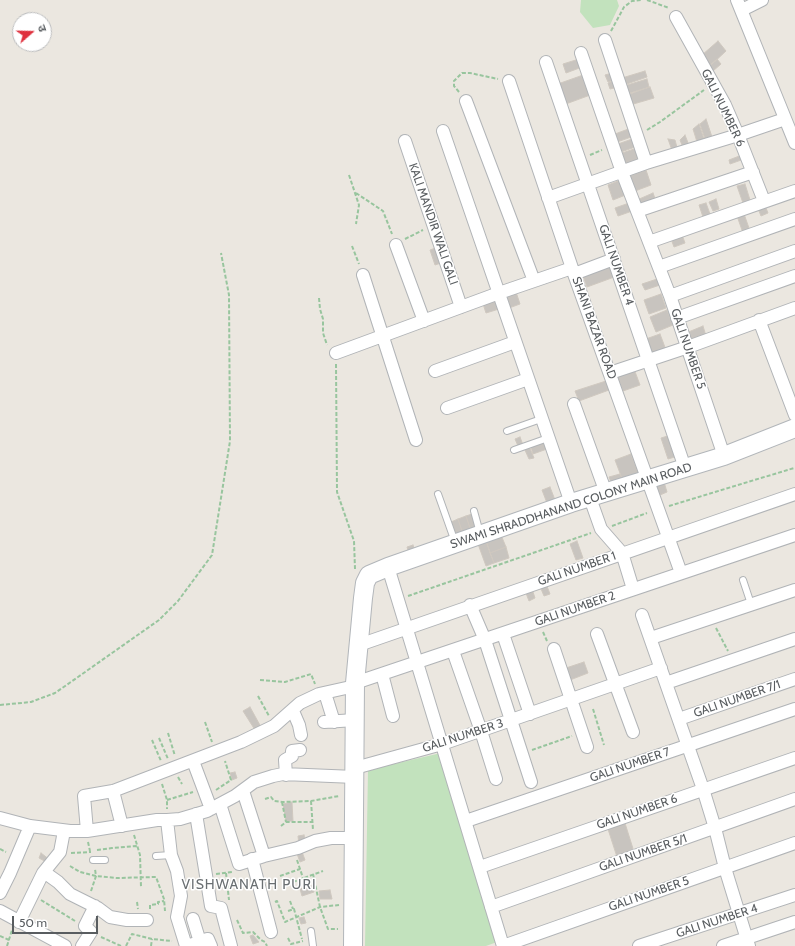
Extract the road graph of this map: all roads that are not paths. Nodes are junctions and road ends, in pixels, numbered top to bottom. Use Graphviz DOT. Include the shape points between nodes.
graph roads {
  1 [pos="762,0"];
  2 [pos="739,5"];
  3 [pos="676,17"];
  4 [pos="605,40"];
  5 [pos="581,53"];
  6 [pos="546,62"];
  7 [pos="509,81"];
  8 [pos="466,101"];
  9 [pos="785,119"];
  10 [pos="443,131"];
  11 [pos="738,135"];
  12 [pos="405,141"];
  13 [pos="795,143"];
  14 [pos="646,163"];
  15 [pos="622,172"];
  16 [pos="753,172"];
  17 [pos="588,184"];
  18 [pos="795,190"];
  19 [pos="548,198"];
  20 [pos="764,201"];
  21 [pos="638,211"];
  22 [pos="795,219"];
  23 [pos="649,242"];
  24 [pos="396,245"];
  25 [pos="795,251"];
  26 [pos="614,259"];
  27 [pos="659,268"];
  28 [pos="573,271"];
  29 [pos="364,275"];
  30 [pos="795,276"];
  31 [pos="534,281"];
  32 [pos="499,293"];
  33 [pos="670,296"];
  34 [pos="461,307"];
  35 [pos="795,308"];
  36 [pos="677,318"];
  37 [pos="759,320"];
  38 [pos="424,321"];
  39 [pos="383,336"];
  40 [pos="515,342"];
  41 [pos="688,347"];
  42 [pos="336,353"];
  43 [pos="649,360"];
  44 [pos="435,371"];
  45 [pos="610,373"];
  46 [pos="528,379"];
  47 [pos="574,404"];
  48 [pos="447,408"];
  49 [pos="795,416"];
  50 [pos="541,419"];
  51 [pos="795,428"];
  52 [pos="507,431"];
  53 [pos="548,438"];
  54 [pos="416,440"];
  55 [pos="514,450"];
  56 [pos="724,456"];
  57 [pos="685,468"];
  58 [pos="648,480"];
  59 [pos="438,494"];
  60 [pos="795,494"];
  61 [pos="598,495"];
  62 [pos="571,503"];
  63 [pos="474,511"];
  64 [pos="481,535"];
  65 [pos="795,535"];
  66 [pos="667,538"];
  67 [pos="456,543"];
  68 [pos="622,553"];
  69 [pos="388,567"];
  70 [pos="681,573"];
  71 [pos="743,580"];
  72 [pos="633,589"];
  73 [pos="795,590"];
  74 [pos="751,604"];
  75 [pos="470,605"];
  76 [pos="642,615"];
  77 [pos="406,628"];
  78 [pos="503,634"];
  79 [pos="597,634"];
  80 [pos="651,638"];
  81 [pos="795,639"];
  82 [pos="485,640"];
  83 [pos="359,645"];
  84 [pos="554,649"];
  85 [pos="453,651"];
  86 [pos="416,663"];
  87 [pos="661,668"];
  88 [pos="382,674"];
  89 [pos="795,679"];
  90 [pos="666,683"];
  91 [pos="355,684"];
  92 [pos="616,684"];
  93 [pos="322,694"];
  94 [pos="571,700"];
  95 [pos="795,709"];
  96 [pos="292,711"];
  97 [pos="530,714"];
  98 [pos="393,716"];
  99 [pos="679,719"];
  100 [pos="355,720"];
  101 [pos="511,720"];
  102 [pos="481,730"];
  103 [pos="633,732"];
  104 [pos="301,735"];
  105 [pos="442,744"];
  106 [pos="688,745"];
  107 [pos="587,747"];
  108 [pos="300,750"];
  109 [pos="795,758"];
  110 [pos="193,761"];
  111 [pos="286,774"];
  112 [pos="355,779"];
  113 [pos="496,779"];
  114 [pos="531,782"];
  115 [pos="703,789"];
  116 [pos="113,791"];
  117 [pos="243,791"];
  118 [pos="795,799"];
  119 [pos="216,807"];
  120 [pos="196,814"];
  121 [pos="0,818"];
  122 [pos="167,820"];
  123 [pos="466,821"];
  124 [pos="126,825"];
  125 [pos="30,826"];
  126 [pos="715,828"];
  127 [pos="64,831"];
  128 [pos="87,831"];
  129 [pos="354,838"];
  130 [pos="795,843"];
  131 [pos="171,855"];
  132 [pos="156,856"];
  133 [pos="258,858"];
  134 [pos="93,860"];
  135 [pos="105,860"];
  136 [pos="480,867"];
  137 [pos="724,868"];
  138 [pos="5,870"];
  139 [pos="44,872"];
  140 [pos="0,893"];
  141 [pos="795,895"];
  142 [pos="95,906"];
  143 [pos="491,906"];
  144 [pos="0,911"];
  145 [pos="740,914"];
  146 [pos="193,919"];
  147 [pos="17,920"];
  148 [pos="147,920"];
  149 [pos="795,922"];
  150 [pos="311,931"];
  151 [pos="271,932"];
  152 [pos="353,938"];
  153 [pos="748,942"];
  154 [pos="206,944"];
  155 [pos="65,946"];
  156 [pos="82,946"];
  157 [pos="186,946"];
  158 [pos="231,946"];
  159 [pos="313,946"];
  160 [pos="503,946"];
  161 [pos="639,946"];
  162 [pos="723,946"];
  1 -- 2 [label="street"];
  2 -- 9 [label="street"];
  3 -- 11 [label="street, GALI NUMBER 6" via="725,105"];
  4 -- 14 [label="street"];
  5 -- 15 [label="street, GALI NUMBER 5"];
  6 -- 17 [label="street, GALI NUMBER 4"];
  7 -- 19 [label="street, SHANI BAZAR ROAD"];
  8 -- 31 [label="street"];
  9 -- 11 [label="street"];
  9 -- 13 [label="street"];
  10 -- 32 [label="street"];
  11 -- 14 [label="street"];
  11 -- 16 [label="street, GALI NUMBER 6"];
  12 -- 34 [label="street, KALI MANDIR WALI GALI"];
  14 -- 15 [label="street"];
  15 -- 17 [label="street"];
  15 -- 21 [label="street, GALI NUMBER 5"];
  16 -- 20 [label="street, GALI NUMBER 6"];
  16 -- 21 [label="street"];
  17 -- 19 [label="street"];
  17 -- 26 [label="street, GALI NUMBER 4"];
  18 -- 20 [label="street"];
  19 -- 28 [label="street, SHANI BAZAR ROAD"];
  20 -- 23 [label="street"];
  21 -- 23 [label="street, GALI NUMBER 5"];
  22 -- 27 [label="street"];
  23 -- 27 [label="street, GALI NUMBER 5"];
  24 -- 38 [label="street"];
  25 -- 33 [label="street"];
  26 -- 28 [label="street"];
  26 -- 43 [label="street, GALI NUMBER 4"];
  27 -- 33 [label="street, GALI NUMBER 5"];
  28 -- 31 [label="street"];
  28 -- 45 [label="street, SHANI BAZAR ROAD"];
  29 -- 39 [label="street"];
  30 -- 36 [label="street"];
  31 -- 32 [label="street"];
  32 -- 34 [label="street"];
  32 -- 40 [label="street"];
  33 -- 36 [label="street, GALI NUMBER 5"];
  34 -- 38 [label="street"];
  35 -- 37 [label="street"];
  36 -- 41 [label="street, GALI NUMBER 5"];
  37 -- 41 [label="street"];
  37 -- 49 [label="street"];
  38 -- 39 [label="street"];
  39 -- 42 [label="street"];
  39 -- 54 [label="street"];
  40 -- 44 [label="street"];
  40 -- 46 [label="street"];
  41 -- 43 [label="street"];
  41 -- 56 [label="street, GALI NUMBER 5"];
  43 -- 45 [label="street"];
  43 -- 57 [label="street, GALI NUMBER 4"];
  45 -- 58 [label="street, SHANI BAZAR ROAD"];
  46 -- 48 [label="street"];
  46 -- 50 [label="street"];
  47 -- 61 [label="street"];
  50 -- 52 [label="lane"];
  50 -- 53 [label="street"];
  51 -- 56 [label="street, SWAMI SHRADDHANAND COLONY MAIN ROAD"];
  53 -- 55 [label="lane"];
  53 -- 62 [label="street"];
  56 -- 57 [label="street, SWAMI SHRADDHANAND COLONY MAIN ROAD"];
  57 -- 58 [label="street, SWAMI SHRADDHANAND COLONY MAIN ROAD"];
  58 -- 61 [label="street, SWAMI SHRADDHANAND COLONY MAIN ROAD"];
  58 -- 66 [label="street, SHANI BAZAR ROAD"];
  59 -- 67 [label="lane"];
  60 -- 66 [label="street, GALI NUMBER 1"];
  61 -- 62 [label="street, SWAMI SHRADDHANAND COLONY MAIN ROAD"];
  61 -- 68 [label="street" via="601,529"];
  62 -- 64 [label="street, SWAMI SHRADDHANAND COLONY MAIN ROAD"];
  63 -- 64 [label="lane"];
  64 -- 67 [label="street, SWAMI SHRADDHANAND COLONY MAIN ROAD"];
  65 -- 70 [label="street, GALI NUMBER 2"];
  66 -- 68 [label="street, GALI NUMBER 1"];
  66 -- 70 [label="street, SHANI BAZAR ROAD"];
  67 -- 69 [label="street, SWAMI SHRADDHANAND COLONY MAIN ROAD"];
  68 -- 72 [label="street"];
  68 -- 75 [label="street, GALI NUMBER 1"];
  69 -- 77 [label="street"];
  69 -- 83 [label="street, SWAMI SHRADDHANAND COLONY MAIN ROAD" via="374,572 367,578"];
  70 -- 72 [label="street, GALI NUMBER 2"];
  71 -- 74 [label="lane"];
  72 -- 78 [label="street, GALI NUMBER 2"];
  73 -- 74 [label="street"];
  74 -- 80 [label="street"];
  75 -- 77 [label="street, GALI NUMBER 1"];
  75 -- 82 [label="street"];
  76 -- 80 [label="street"];
  77 -- 83 [label="street, GALI NUMBER 1"];
  77 -- 86 [label="street"];
  78 -- 82 [label="street, GALI NUMBER 2"];
  78 -- 97 [label="street"];
  79 -- 92 [label="street"];
  80 -- 87 [label="street"];
  81 -- 90 [label="street"];
  82 -- 85 [label="street, GALI NUMBER 2"];
  82 -- 101 [label="street"];
  83 -- 91 [label="street"];
  84 -- 94 [label="street"];
  85 -- 86 [label="street, GALI NUMBER 2"];
  85 -- 102 [label="street"];
  86 -- 88 [label="street, GALI NUMBER 2"];
  86 -- 105 [label="street"];
  87 -- 90 [label="street"];
  87 -- 92 [label="street, GALI NUMBER 3"];
  88 -- 91 [label="street, GALI NUMBER 2"];
  88 -- 98 [label="street"];
  89 -- 99 [label="street, GALI NUMBER 7/1"];
  90 -- 99 [label="street"];
  91 -- 93 [label="street, GALI NUMBER 2"];
  91 -- 100 [label="street"];
  92 -- 94 [label="street, GALI NUMBER 3"];
  92 -- 103 [label="street"];
  93 -- 96 [label="street, GALI NUMBER 2" via="300,703"];
  93 -- 100 [label="street" via="328,722"];
  94 -- 97 [label="street, GALI NUMBER 3"];
  94 -- 107 [label="street"];
  95 -- 106 [label="street, GALI NUMBER 7"];
  96 -- 104 [label="street"];
  96 -- 110 [label="street, GALI NUMBER 2" via="274,726 250,739"];
  97 -- 101 [label="street, GALI NUMBER 3"];
  99 -- 106 [label="street"];
  100 -- 112 [label="street"];
  101 -- 102 [label="street, GALI NUMBER 3"];
  101 -- 114 [label="street"];
  102 -- 105 [label="street, GALI NUMBER 3"];
  102 -- 113 [label="street"];
  105 -- 112 [label="street, GALI NUMBER 3"];
  105 -- 123 [label="street"];
  106 -- 115 [label="street"];
  106 -- 123 [label="street, GALI NUMBER 7"];
  108 -- 111 [label="street" via="292,751 292,756 285,760"];
  109 -- 115 [label="street, GALI NUMBER 6"];
  110 -- 116 [label="street, GALI NUMBER 2"];
  110 -- 119 [label="street" via="204,789"];
  111 -- 112 [label="street, GALI NUMBER 3" via="315,771"];
  111 -- 117 [label="street, GALI NUMBER 3" via="254,782"];
  112 -- 129 [label="street"];
  115 -- 126 [label="street"];
  115 -- 136 [label="street, GALI NUMBER 6"];
  116 -- 124 [label="street"];
  116 -- 128 [label="street, GALI NUMBER 2" via="84,796"];
  117 -- 119 [label="street, GALI NUMBER 3"];
  117 -- 133 [label="street"];
  118 -- 126 [label="street, GALI NUMBER 5/1"];
  119 -- 120 [label="street, GALI NUMBER 3"];
  119 -- 133 [label="street" via="238,864"];
  120 -- 122 [label="street, GALI NUMBER 3"];
  120 -- 158 [label="street" via="211,906 225,909"];
  121 -- 125 [label="street, GALI NUMBER 3"];
  122 -- 124 [label="street, GALI NUMBER 3"];
  122 -- 131 [label="street"];
  123 -- 136 [label="street"];
  124 -- 128 [label="street, GALI NUMBER 3"];
  125 -- 127 [label="street, GALI NUMBER 3"];
  125 -- 138 [label="street"];
  126 -- 137 [label="street"];
  126 -- 143 [label="street, GALI NUMBER 5/1"];
  127 -- 128 [label="street, GALI NUMBER 3"];
  127 -- 139 [label="street" via="60,852"];
  129 -- 133 [label="street" via="315,841"];
  129 -- 152 [label="street"];
  130 -- 137 [label="street, GALI NUMBER 5"];
  131 -- 132 [label="lane"];
  131 -- 157 [label="street" via="177,871 181,896 177,917"];
  133 -- 151 [label="street"];
  134 -- 135 [label="lane"];
  136 -- 143 [label="street"];
  137 -- 145 [label="street"];
  137 -- 160 [label="street, GALI NUMBER 5"];
  138 -- 140 [label="street"];
  139 -- 142 [label="street" via="70,894"];
  139 -- 147 [label="street"];
  141 -- 145 [label="street, GALI NUMBER 4"];
  142 -- 148 [label="street" via="110,917"];
  142 -- 156 [label="street"];
  143 -- 160 [label="street"];
  144 -- 147 [label="street"];
  145 -- 153 [label="street"];
  145 -- 161 [label="street, GALI NUMBER 4"];
  146 -- 154 [label="street"];
  147 -- 155 [label="street"];
  149 -- 153 [label="street"];
  150 -- 159 [label="lane"];
  153 -- 162 [label="street"];
  154 -- 157 [label="street"];
}
